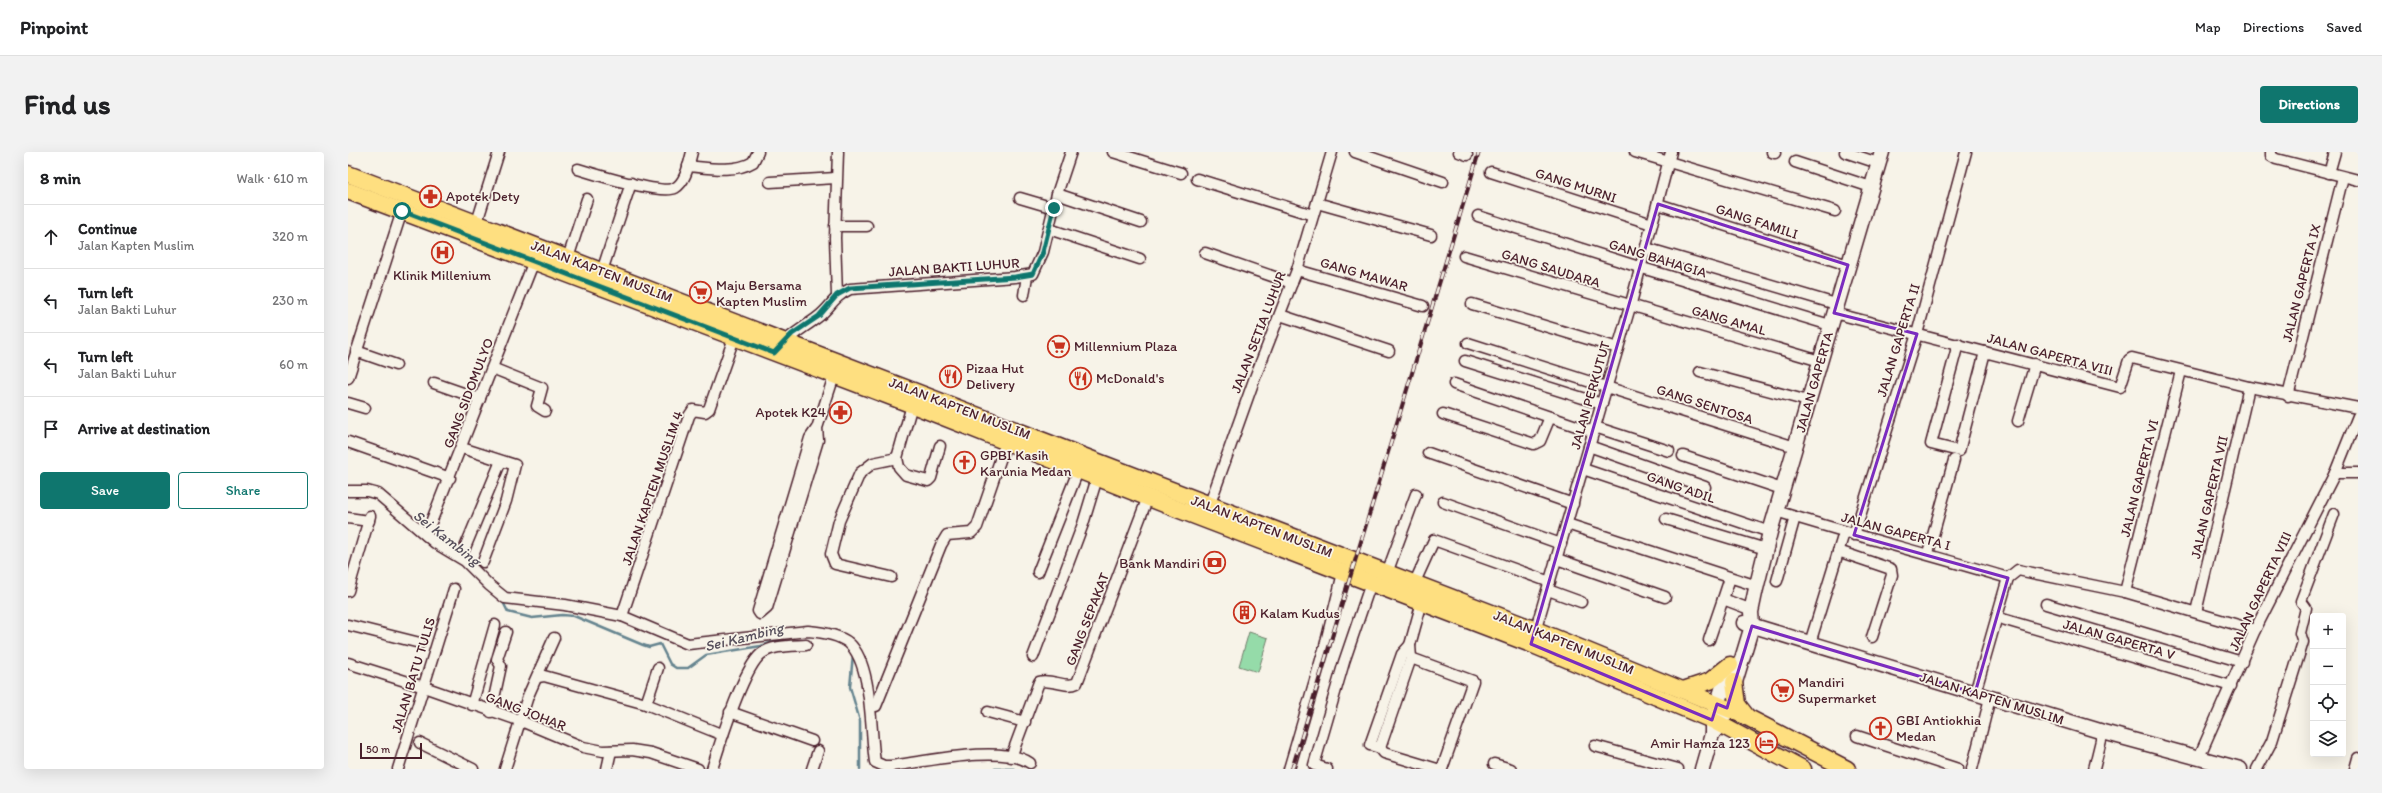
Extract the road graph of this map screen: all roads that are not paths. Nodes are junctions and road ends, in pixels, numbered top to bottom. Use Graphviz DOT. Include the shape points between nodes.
graph roads {
  1 [pos="499,152"];
  2 [pos="692,152"];
  3 [pos="758,152"];
  4 [pos="838,152"];
  5 [pos="1071,152"];
  6 [pos="1113,152"];
  7 [pos="1332,152"];
  8 [pos="1355,152"];
  9 [pos="1635,152"];
  10 [pos="1671,152"];
  11 [pos="1845,152"];
  12 [pos="1966,152"];
  13 [pos="2271,152"];
  14 [pos="2335,152"];
  15 [pos="1880,158"];
  16 [pos="1795,162"];
  17 [pos="1669,163"];
  18 [pos="688,166"];
  19 [pos="578,169"];
  20 [pos="1491,172"];
  21 [pos="1181,173"];
  22 [pos="348,174"];
  23 [pos="2329,174"];
  24 [pos="2343,177"];
  25 [pos="836,178"];
  26 [pos="1196,179"];
  27 [pos="2358,180"];
  28 [pos="770,182"];
  29 [pos="1443,182"];
  30 [pos="631,184"];
  31 [pos="1871,188"];
  32 [pos="348,191"];
  33 [pos="1057,194"];
  34 [pos="1020,198"];
  35 [pos="588,199"];
  36 [pos="1317,203"];
  37 [pos="1658,204"];
  38 [pos="1054,208"];
  39 [pos="402,211"];
  40 [pos="1835,211"];
  41 [pos="1313,215"];
  42 [pos="1478,216"];
  43 [pos="477,222"];
  44 [pos="1141,222"];
  45 [pos="1652,224"];
  46 [pos="835,226"];
  47 [pos="867,226"];
  48 [pos="1049,229"];
  49 [pos="1431,235"];
  50 [pos="1646,248"];
  51 [pos="1205,253"];
  52 [pos="1464,256"];
  53 [pos="568,258"];
  54 [pos="1140,259"];
  55 [pos="534,261"];
  56 [pos="1848,265"];
  57 [pos="1639,267"];
  58 [pos="1297,270"];
  59 [pos="602,271"];
  60 [pos="1027,276"];
  61 [pos="1292,283"];
  62 [pos="837,295"];
  63 [pos="1024,295"];
  64 [pos="1472,304"];
  65 [pos="1423,306"];
  66 [pos="1630,307"];
  67 [pos="1834,314"];
  68 [pos="1280,315"];
  69 [pos="1917,334"];
  70 [pos="734,338"];
  71 [pos="1468,343"];
  72 [pos="1958,344"];
  73 [pos="779,348"];
  74 [pos="1618,348"];
  75 [pos="356,351"];
  76 [pos="1389,351"];
  77 [pos="1985,352"];
  78 [pos="1465,361"];
  79 [pos="1820,361"];
  80 [pos="2035,364"];
  81 [pos="396,365"];
  82 [pos="492,368"];
  83 [pos="2181,371"];
  84 [pos="1700,372"];
  85 [pos="834,376"];
  86 [pos="348,378"];
  87 [pos="434,383"];
  88 [pos="1454,384"];
  89 [pos="1607,386"];
  90 [pos="2249,387"];
  91 [pos="2288,396"];
  92 [pos="480,399"];
  93 [pos="916,399"];
  94 [pos="1808,402"];
  95 [pos="348,403"];
  96 [pos="1602,404"];
  97 [pos="365,408"];
  98 [pos="2358,408"];
  99 [pos="545,411"];
  100 [pos="1443,414"];
  101 [pos="2358,416"];
  102 [pos="1550,417"];
  103 [pos="2018,421"];
  104 [pos="1594,429"];
  105 [pos="1009,434"];
  106 [pos="348,442"];
  107 [pos="940,446"];
  108 [pos="1589,446"];
  109 [pos="1795,447"];
  110 [pos="462,448"];
  111 [pos="1669,451"];
  112 [pos="1428,453"];
  113 [pos="1683,456"];
  114 [pos="898,458"];
  115 [pos="1954,460"];
  116 [pos="501,461"];
  117 [pos="1583,469"];
  118 [pos="1078,471"];
  119 [pos="2335,473"];
  120 [pos="2358,473"];
  121 [pos="450,478"];
  122 [pos="1097,478"];
  123 [pos="1705,487"];
  124 [pos="1782,489"];
  125 [pos="348,491"];
  126 [pos="1416,494"];
  127 [pos="1148,497"];
  128 [pos="1443,502"];
  129 [pos="1573,504"];
  130 [pos="1776,511"];
  131 [pos="1207,513"];
  132 [pos="2334,514"];
  133 [pos="1795,517"];
  134 [pos="348,518"];
  135 [pos="1666,519"];
  136 [pos="1567,524"];
  137 [pos="1770,532"];
  138 [pos="1849,534"];
  139 [pos="426,535"];
  140 [pos="1561,544"];
  141 [pos="1766,549"];
  142 [pos="464,550"];
  143 [pos="1838,551"];
  144 [pos="779,552"];
  145 [pos="1928,553"];
  146 [pos="1557,559"];
  147 [pos="483,562"];
  148 [pos="1038,572"];
  149 [pos="1343,573"];
  150 [pos="1387,573"];
  151 [pos="891,577"];
  152 [pos="1730,578"];
  153 [pos="2008,578"];
  154 [pos="1777,581"];
  155 [pos="1371,583"];
  156 [pos="1414,584"];
  157 [pos="1549,586"];
  158 [pos="1757,586"];
  159 [pos="454,589"];
  160 [pos="348,591"];
  161 [pos="2125,592"];
  162 [pos="1665,597"];
  163 [pos="1723,599"];
  164 [pos="1422,602"];
  165 [pos="1581,602"];
  166 [pos="2046,604"];
  167 [pos="2196,612"];
  168 [pos="622,616"];
  169 [pos="1750,618"];
  170 [pos="1998,618"];
  171 [pos="348,625"];
  172 [pos="495,625"];
  173 [pos="2255,630"];
  174 [pos="506,632"];
  175 [pos="1533,637"];
  176 [pos="1872,637"];
  177 [pos="554,638"];
  178 [pos="1709,640"];
  179 [pos="420,643"];
  180 [pos="1810,643"];
  181 [pos="806,645"];
  182 [pos="1410,645"];
  183 [pos="1033,657"];
  184 [pos="1411,658"];
  185 [pos="2242,662"];
  186 [pos="348,663"];
  187 [pos="1730,665"];
  188 [pos="658,668"];
  189 [pos="538,677"];
  190 [pos="1734,682"];
  191 [pos="1397,683"];
  192 [pos="2231,686"];
  193 [pos="424,687"];
  194 [pos="1683,690"];
  195 [pos="1975,693"];
  196 [pos="1990,698"];
  197 [pos="646,704"];
  198 [pos="472,705"];
  199 [pos="876,706"];
  200 [pos="1722,706"];
  201 [pos="1383,708"];
  202 [pos="1393,711"];
  203 [pos="491,712"];
  204 [pos="730,712"];
  205 [pos="988,712"];
  206 [pos="1747,717"];
  207 [pos="520,721"];
  208 [pos="1025,722"];
  209 [pos="1376,726"];
  210 [pos="1715,726"];
  211 [pos="1387,729"];
  212 [pos="2103,732"];
  213 [pos="723,735"];
  214 [pos="1857,736"];
  215 [pos="812,741"];
  216 [pos="420,743"];
  217 [pos="1595,746"];
  218 [pos="1380,748"];
  219 [pos="611,751"];
  220 [pos="818,751"];
  221 [pos="1011,757"];
  222 [pos="2358,758"];
  223 [pos="2201,761"];
  224 [pos="1030,763"];
  225 [pos="1494,764"];
  226 [pos="1319,768"];
  227 [pos="398,769"];
  228 [pos="473,769"];
  229 [pos="505,769"];
  230 [pos="607,769"];
  231 [pos="698,769"];
  232 [pos="712,769"];
  233 [pos="812,769"];
  234 [pos="1289,769"];
  235 [pos="1437,769"];
  236 [pos="1442,769"];
  237 [pos="1511,769"];
  238 [pos="1678,769"];
  239 [pos="1702,769"];
  240 [pos="1803,769"];
  241 [pos="1847,769"];
  242 [pos="1958,769"];
  243 [pos="1972,769"];
  244 [pos="2094,769"];
  245 [pos="2240,769"];
  246 [pos="2257,769"];
  247 [pos="2355,769"];
  1 -- 43 [label="street"];
  2 -- 18 [label="street"];
  3 -- 18 [label="street" via="753,162 745,166 720,169"];
  4 -- 25 [label="street"];
  5 -- 33 [label="street, JALAN BAKTI LUHUR"];
  6 -- 21 [label="street"];
  7 -- 36 [label="street, JALAN SETIA LUHUR"];
  8 -- 29 [label="street"];
  9 -- 17 [label="street"];
  10 -- 17 [label="street, JALAN PERKUTUT"];
  11 -- 15 [label="street"];
  12 -- 69 [label="street, JALAN GAPERTA II"];
  13 -- 23 [label="street" via="2271,156 2276,159"];
  14 -- 23 [label="street"];
  15 -- 31 [label="street, JALAN GAPERTA"];
  16 -- 31 [label="street"];
  17 -- 37 [label="street, JALAN PERKUTUT"];
  17 -- 40 [label="street"];
  18 -- 30 [label="street" via="679,185 669,190"];
  19 -- 30 [label="street"];
  20 -- 45 [label="street, GANG MURNI"];
  22 -- 43 [label="main road, JALAN KAPTEN MUSLIM"];
  23 -- 24 [label="street"];
  24 -- 27 [label="street"];
  24 -- 91 [label="street, JALAN GAPERTA IX"];
  25 -- 28 [label="street"];
  25 -- 46 [label="street"];
  26 -- 41 [label="street"];
  30 -- 59 [label="street"];
  31 -- 56 [label="street, JALAN GAPERTA"];
  32 -- 39 [label="main road, JALAN KAPTEN MUSLIM"];
  33 -- 38 [label="street, JALAN BAKTI LUHUR"];
  33 -- 44 [label="street"];
  34 -- 38 [label="street"];
  35 -- 53 [label="street"];
  36 -- 41 [label="street, JALAN SETIA LUHUR"];
  36 -- 49 [label="street"];
  37 -- 45 [label="street, JALAN PERKUTUT"];
  37 -- 56 [label="street, GANG FAMILI"];
  38 -- 48 [label="street, JALAN BAKTI LUHUR"];
  39 -- 55 [label="main road, JALAN KAPTEN MUSLIM"];
  39 -- 75 [label="street"];
  41 -- 58 [label="street, JALAN SETIA LUHUR"];
  42 -- 57 [label="street, GANG BAHAGIA"];
  43 -- 53 [label="main road, JALAN KAPTEN MUSLIM"];
  45 -- 50 [label="street, JALAN PERKUTUT"];
  46 -- 47 [label="street"];
  46 -- 62 [label="street"];
  48 -- 54 [label="street"];
  48 -- 60 [label="street, JALAN BAKTI LUHUR" via="1037,268 1033,274"];
  50 -- 57 [label="street, JALAN PERKUTUT"];
  50 -- 67 [label="street"];
  51 -- 61 [label="street"];
  52 -- 66 [label="street, GANG SAUDARA"];
  53 -- 59 [label="main road, JALAN KAPTEN MUSLIM"];
  55 -- 70 [label="main road, JALAN KAPTEN MUSLIM"];
  55 -- 82 [label="street, GANG SIDOMULYO"];
  56 -- 67 [label="street, JALAN GAPERTA"];
  57 -- 66 [label="street, JALAN PERKUTUT"];
  57 -- 67 [label="street, GANG BAHAGIA"];
  58 -- 61 [label="street, JALAN SETIA LUHUR"];
  58 -- 65 [label="street, GANG MAWAR"];
  59 -- 73 [label="main road, JALAN KAPTEN MUSLIM"];
  60 -- 62 [label="street, JALAN BAKTI LUHUR" via="850,288"];
  60 -- 63 [label="street"];
  61 -- 68 [label="street, JALAN SETIA LUHUR"];
  62 -- 73 [label="street, JALAN BAKTI LUHUR" via="819,316"];
  64 -- 74 [label="street"];
  66 -- 74 [label="street, JALAN PERKUTUT"];
  66 -- 79 [label="street, GANG AMAL"];
  67 -- 69 [label="street, JALAN GAPERTA VIII"];
  67 -- 79 [label="street, JALAN GAPERTA"];
  68 -- 76 [label="street"];
  68 -- 131 [label="street, JALAN SETIA LUHUR"];
  69 -- 72 [label="street, JALAN GAPERTA VIII"];
  69 -- 138 [label="street, JALAN GAPERTA II"];
  70 -- 73 [label="main road, JALAN KAPTEN MUSLIM"];
  70 -- 168 [label="street, JALAN KAPTEN MUSLIM 4" via="709,409 705,412 693,410 689,416"];
  71 -- 89 [label="street, GANG SENTOSA"];
  72 -- 77 [label="street, JALAN GAPERTA VIII"];
  72 -- 77 [label="street" via="1931,444 1959,451"];
  73 -- 85 [label="main road, JALAN KAPTEN MUSLIM"];
  73 -- 93 [label="main road, JALAN KAPTEN MUSLIM"];
  74 -- 89 [label="street, JALAN PERKUTUT"];
  75 -- 81 [label="street"];
  75 -- 86 [label="street"];
  77 -- 80 [label="street, JALAN GAPERTA VIII"];
  78 -- 96 [label="street"];
  79 -- 94 [label="street, JALAN GAPERTA"];
  80 -- 83 [label="street, JALAN GAPERTA VIII" via="2120,386 2129,360 2139,360"];
  80 -- 103 [label="street"];
  82 -- 92 [label="street, GANG SIDOMULYO"];
  82 -- 99 [label="street" via="542,388 538,406"];
  83 -- 90 [label="street, JALAN GAPERTA VIII"];
  83 -- 161 [label="street, JALAN GAPERTA VI"];
  84 -- 94 [label="street"];
  85 -- 93 [label="main road, JALAN KAPTEN MUSLIM"];
  85 -- 144 [label="street" via="817,428 810,438 798,492"];
  87 -- 92 [label="street"];
  88 -- 102 [label="street"];
  89 -- 96 [label="street, JALAN PERKUTUT"];
  89 -- 109 [label="street, GANG SENTOSA"];
  90 -- 91 [label="street, JALAN GAPERTA VIII"];
  90 -- 167 [label="street, JALAN GAPERTA VII"];
  91 -- 98 [label="street, JALAN GAPERTA VIII"];
  92 -- 110 [label="street, GANG SIDOMULYO"];
  93 -- 105 [label="main road, JALAN KAPTEN MUSLIM"];
  93 -- 114 [label="street"];
  94 -- 109 [label="street, JALAN GAPERTA"];
  95 -- 97 [label="street"];
  96 -- 104 [label="street, JALAN PERKUTUT"];
  100 -- 102 [label="street" via="1534,444 1540,441"];
  101 -- 119 [label="street, JALAN GAPERTA VIII"];
  102 -- 104 [label="street"];
  104 -- 108 [label="street, JALAN PERKUTUT"];
  104 -- 111 [label="street"];
  105 -- 118 [label="main road, JALAN KAPTEN MUSLIM"];
  105 -- 131 [label="main road, JALAN KAPTEN MUSLIM"];
  105 -- 199 [label="street" via="977,527 971,534 947,535 941,545"];
  106 -- 121 [label="street"];
  107 -- 114 [label="street" via="931,478 927,481 906,475 899,467"];
  108 -- 117 [label="street, JALAN PERKUTUT"];
  108 -- 123 [label="street"];
  109 -- 124 [label="street, JALAN GAPERTA"];
  110 -- 116 [label="street"];
  110 -- 121 [label="street, GANG SIDOMULYO"];
  112 -- 129 [label="street"];
  113 -- 124 [label="street"];
  114 -- 151 [label="street" via="873,464 860,473 839,521 831,554 835,564"];
  115 -- 145 [label="street"];
  116 -- 142 [label="street"];
  116 -- 147 [label="street" via="515,467 506,501"];
  117 -- 129 [label="street, JALAN PERKUTUT"];
  117 -- 137 [label="street, GANG ADIL"];
  118 -- 122 [label="main road, JALAN KAPTEN MUSLIM"];
  118 -- 148 [label="street"];
  119 -- 120 [label="street"];
  119 -- 173 [label="street, JALAN GAPERTA VIII"];
  121 -- 139 [label="street, GANG SIDOMULYO"];
  122 -- 127 [label="main road, JALAN KAPTEN MUSLIM"];
  122 -- 183 [label="street" via="1083,524"];
  124 -- 130 [label="street, JALAN GAPERTA"];
  125 -- 139 [label="street" via="367,491 378,495"];
  126 -- 150 [label="street"];
  127 -- 131 [label="main road, JALAN KAPTEN MUSLIM"];
  127 -- 208 [label="street, GANG SEPAKAT" via="1078,683 1071,685 1050,681 1039,682"];
  128 -- 140 [label="street"];
  129 -- 136 [label="street, JALAN PERKUTUT"];
  130 -- 133 [label="street, JALAN GAPERTA I"];
  130 -- 137 [label="street, JALAN GAPERTA"];
  131 -- 149 [label="main road, JALAN KAPTEN MUSLIM"];
  131 -- 150 [label="main road, JALAN KAPTEN MUSLIM"];
  132 -- 246 [label="street" via="2301,601 2306,608 2300,633 2303,642 2272,741"];
  133 -- 138 [label="street, JALAN GAPERTA I"];
  133 -- 154 [label="street"];
  134 -- 160 [label="street" via="370,518"];
  135 -- 141 [label="street"];
  136 -- 140 [label="street, JALAN PERKUTUT"];
  136 -- 152 [label="street"];
  137 -- 141 [label="street, JALAN GAPERTA"];
  138 -- 143 [label="street, JALAN GAPERTA II"];
  138 -- 145 [label="street, JALAN GAPERTA I"];
  139 -- 168 [label="street" via="464,561 505,598 565,605"];
  140 -- 146 [label="street, JALAN PERKUTUT"];
  141 -- 158 [label="street, JALAN GAPERTA"];
  143 -- 176 [label="street" via="1891,569 1892,575"];
  143 -- 180 [label="street, JALAN GAPERTA II"];
  144 -- 144 [label="street" via="767,608 760,614 758,611"];
  145 -- 153 [label="street, JALAN GAPERTA I"];
  146 -- 157 [label="street, JALAN PERKUTUT"];
  146 -- 162 [label="street"];
  149 -- 155 [label="main road, JALAN KAPTEN MUSLIM"];
  149 -- 234 [label="street" via="1325,646"];
  150 -- 156 [label="main road, JALAN KAPTEN MUSLIM"];
  152 -- 158 [label="street"];
  152 -- 163 [label="street"];
  153 -- 161 [label="street" via="2014,572 2023,569"];
  153 -- 170 [label="street"];
  155 -- 164 [label="main road, JALAN KAPTEN MUSLIM"];
  155 -- 226 [label="street" via="1344,662"];
  156 -- 157 [label="street" via="1434,540"];
  156 -- 175 [label="main road, JALAN KAPTEN MUSLIM"];
  157 -- 165 [label="street"];
  157 -- 175 [label="street, JALAN PERKUTUT"];
  158 -- 169 [label="street, JALAN GAPERTA"];
  159 -- 193 [label="street, JALAN BATU TULIS"];
  161 -- 167 [label="street"];
  163 -- 169 [label="street"];
  163 -- 178 [label="street"];
  164 -- 175 [label="main road, JALAN KAPTEN MUSLIM"];
  164 -- 182 [label="street"];
  166 -- 185 [label="street"];
  167 -- 173 [label="street"];
  168 -- 221 [label="street" via="688,644 785,632 824,632 848,642 856,653 870,702 873,748 875,762 879,765 891,766 987,754"];
  169 -- 180 [label="street, JALAN KAPTEN MUSLIM"];
  169 -- 187 [label="street, JALAN GAPERTA"];
  169 -- 190 [label="street, JALAN GAPERTA"];
  170 -- 192 [label="street, JALAN GAPERTA V"];
  170 -- 195 [label="street"];
  171 -- 179 [label="street"];
  172 -- 198 [label="street"];
  173 -- 185 [label="street, JALAN GAPERTA VIII"];
  174 -- 203 [label="street" via="497,659 501,666"];
  175 -- 194 [label="main road, JALAN KAPTEN MUSLIM"];
  175 -- 210 [label="main road, JALAN KAPTEN MUSLIM"];
  177 -- 189 [label="street"];
  180 -- 195 [label="street, JALAN KAPTEN MUSLIM"];
  181 -- 204 [label="street" via="781,647 762,654 756,660"];
  182 -- 184 [label="street"];
  182 -- 191 [label="street" via="1402,654"];
  184 -- 191 [label="street"];
  184 -- 236 [label="street" via="1473,681"];
  185 -- 192 [label="street, JALAN GAPERTA VIII"];
  186 -- 193 [label="street, GANG JOHAR"];
  187 -- 194 [label="main road" via="1710,681"];
  187 -- 200 [label="street, JALAN GAPERTA"];
  188 -- 197 [label="street"];
  189 -- 197 [label="street" via="544,676"];
  189 -- 207 [label="street" via="528,696"];
  190 -- 200 [label="street, JALAN GAPERTA"];
  190 -- 206 [label="main road" via="1737,704"];
  191 -- 201 [label="street"];
  191 -- 202 [label="street"];
  192 -- 223 [label="street, JALAN GAPERTA VIII"];
  193 -- 198 [label="street, GANG JOHAR"];
  193 -- 227 [label="street, JALAN BATU TULIS"];
  194 -- 200 [label="main road, JALAN KAPTEN MUSLIM"];
  195 -- 196 [label="street, JALAN KAPTEN MUSLIM"];
  196 -- 212 [label="street, JALAN KAPTEN MUSLIM"];
  196 -- 243 [label="street"];
  197 -- 213 [label="street"];
  198 -- 203 [label="street, GANG JOHAR"];
  200 -- 206 [label="main road, JALAN KAPTEN MUSLIM"];
  200 -- 210 [label="street, JALAN GAPERTA"];
  201 -- 202 [label="street"];
  201 -- 209 [label="street"];
  202 -- 211 [label="street"];
  203 -- 207 [label="street, GANG JOHAR"];
  204 -- 213 [label="street"];
  204 -- 215 [label="street"];
  205 -- 208 [label="street"];
  206 -- 241 [label="main road, JALAN KAPTEN MUSLIM"];
  207 -- 219 [label="street, GANG JOHAR" via="583,747"];
  207 -- 229 [label="street"];
  208 -- 221 [label="street, GANG SEPAKAT"];
  209 -- 211 [label="street"];
  209 -- 218 [label="street" via="1370,745"];
  210 -- 239 [label="street, JALAN GAPERTA"];
  210 -- 240 [label="main road, JALAN KAPTEN MUSLIM"];
  211 -- 218 [label="street"];
  212 -- 223 [label="street, JALAN KAPTEN MUSLIM"];
  212 -- 244 [label="street"];
  213 -- 232 [label="street"];
  214 -- 242 [label="street"];
  216 -- 228 [label="street"];
  217 -- 238 [label="street"];
  218 -- 235 [label="street" via="1384,752"];
  219 -- 230 [label="street"];
  219 -- 231 [label="street, GANG JOHAR" via="632,750 651,753"];
  220 -- 233 [label="street"];
  221 -- 224 [label="street"];
  222 -- 247 [label="street"];
  223 -- 245 [label="street, JALAN KAPTEN MUSLIM"];
  225 -- 237 [label="street"];
}
